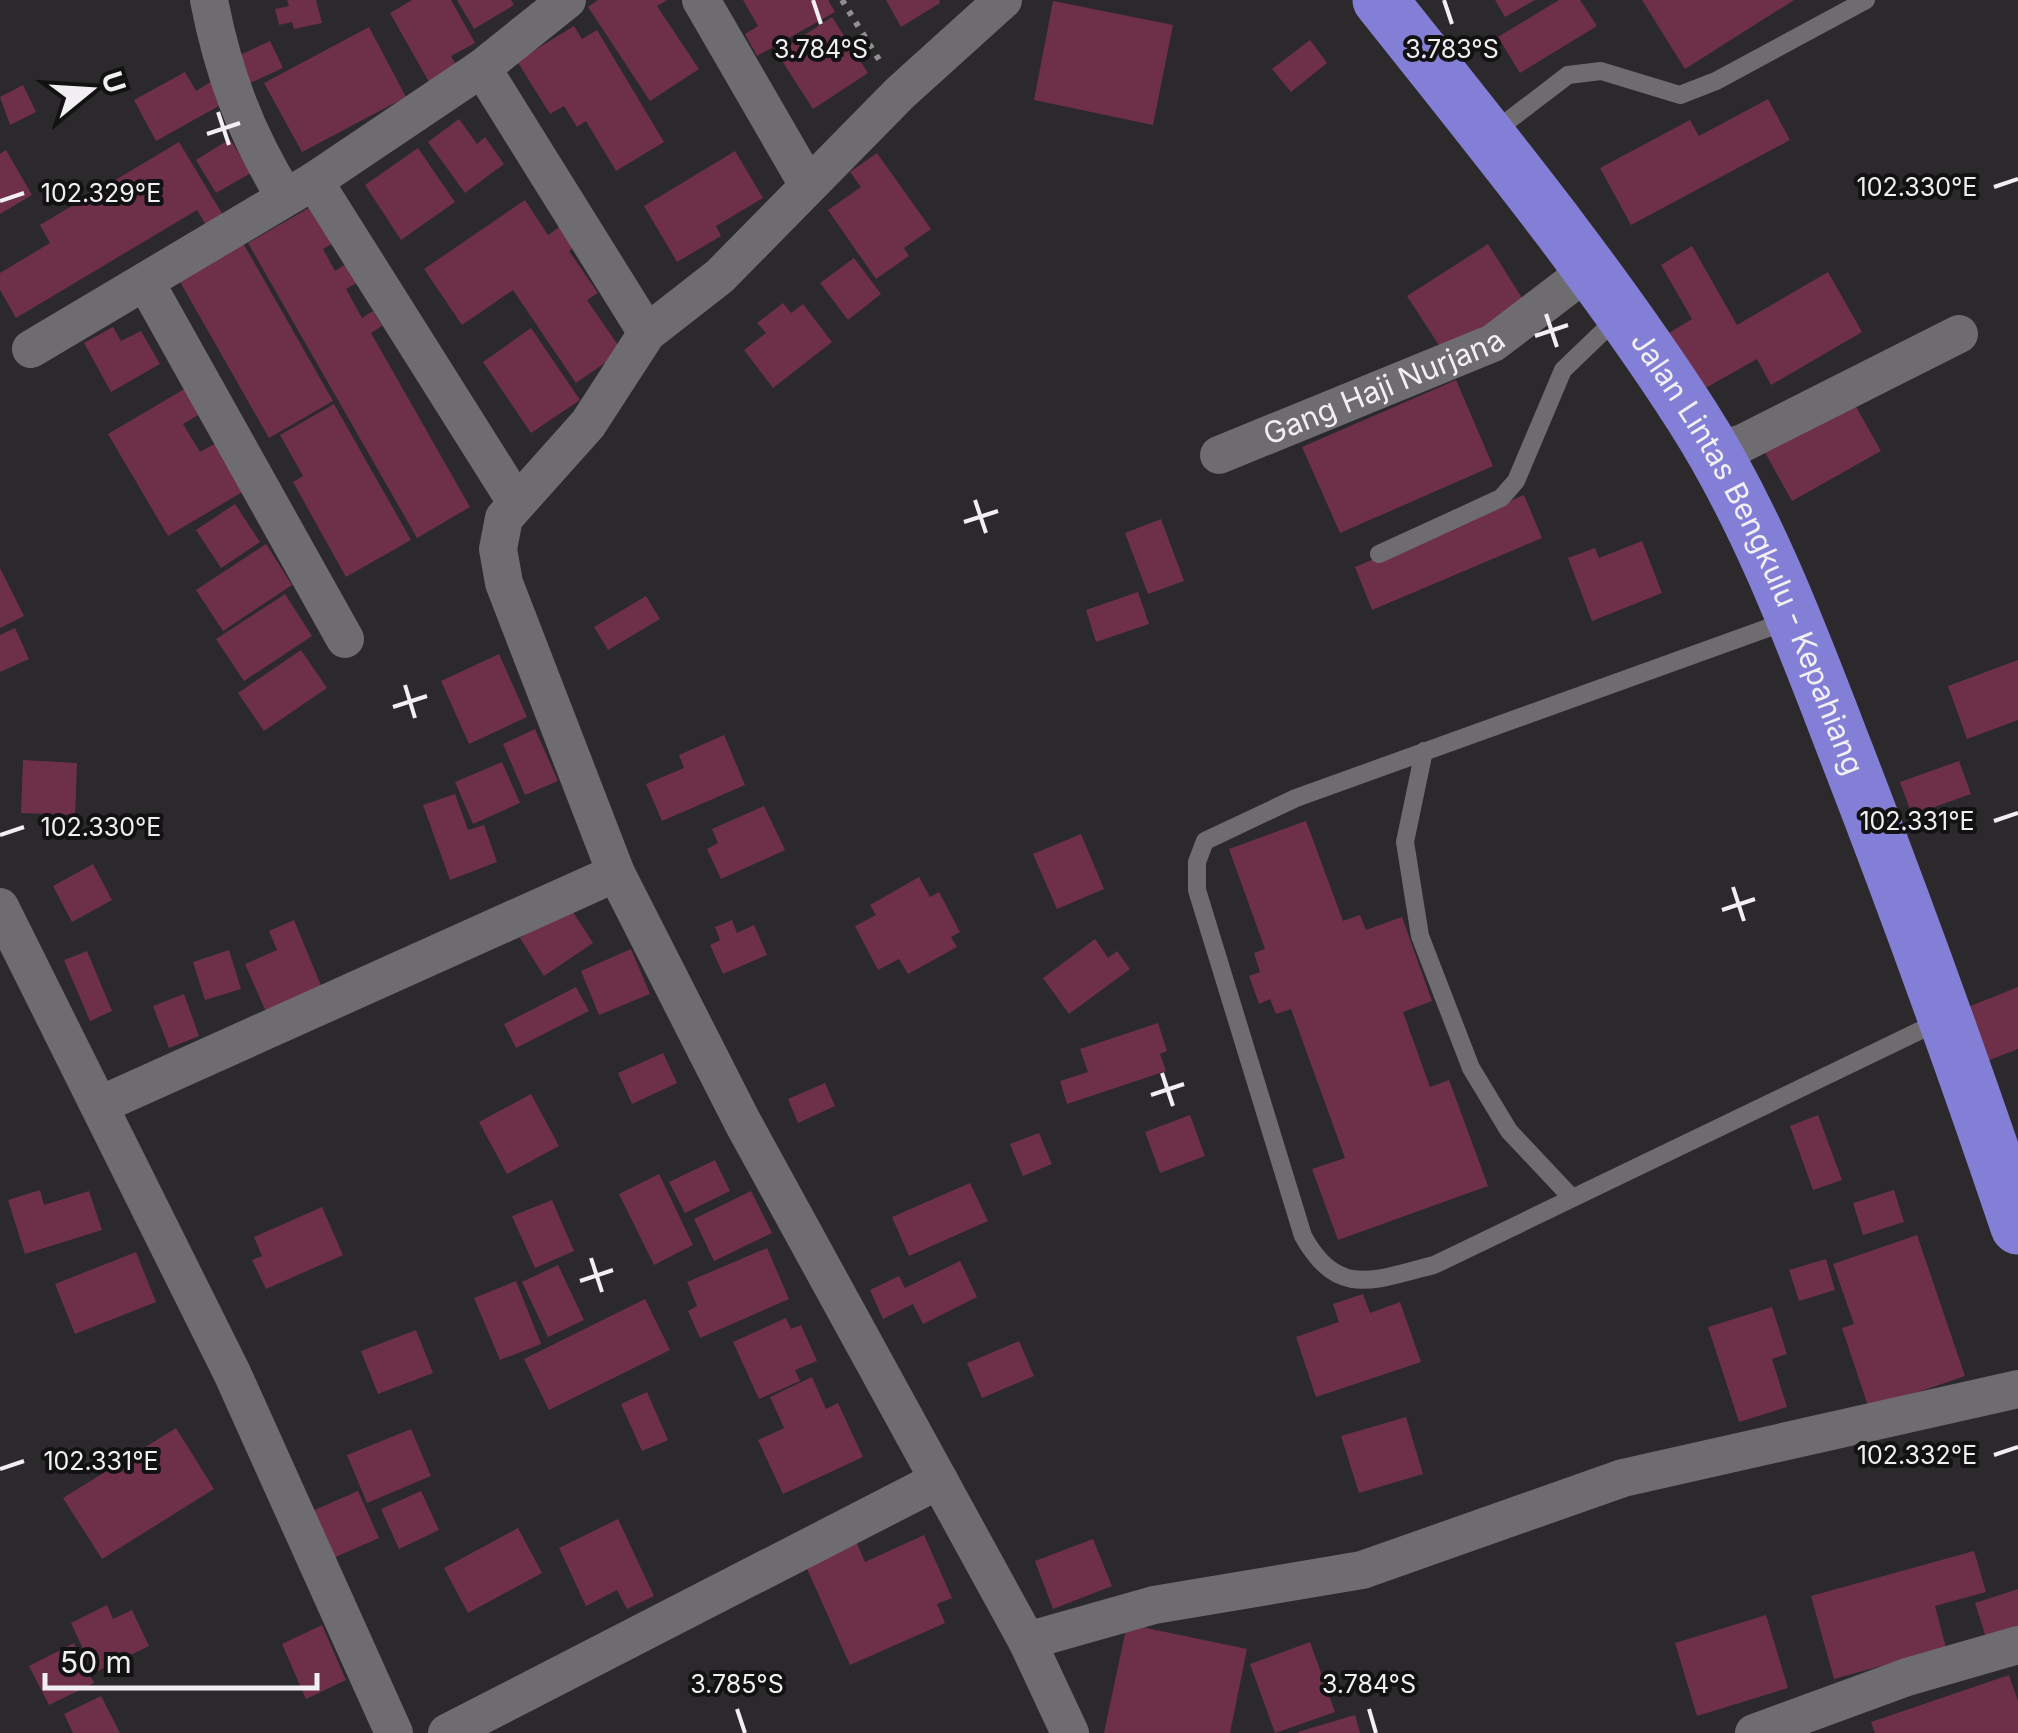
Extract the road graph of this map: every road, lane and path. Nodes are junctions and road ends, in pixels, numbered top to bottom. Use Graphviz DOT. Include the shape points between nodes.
graph roads {
  1 [pos="209,0"];
  2 [pos="567,0"];
  3 [pos="701,0"];
  4 [pos="842,0"];
  5 [pos="1380,0"];
  6 [pos="1866,0"];
  7 [pos="997,2"];
  8 [pos="482,68"];
  9 [pos="900,93"];
  10 [pos="1490,134"];
  11 [pos="808,185"];
  12 [pos="300,189"];
  13 [pos="1590,270"];
  14 [pos="146,283"];
  15 [pos="1620,315"];
  16 [pos="648,333"];
  17 [pos="1959,334"];
  18 [pos="31,349"];
  19 [pos="1712,452"];
  20 [pos="1219,455"];
  21 [pos="516,502"];
  22 [pos="1380,554"];
  23 [pos="1795,618"];
  24 [pos="345,639"];
  25 [pos="1424,751"];
  26 [pos="616,872"];
  27 [pos="0,907"];
  28 [pos="1947,1018"];
  29 [pos="100,1106"];
  30 [pos="1572,1198"];
  31 [pos="2018,1227"];
  32 [pos="2018,1390"];
  33 [pos="939,1480"];
  34 [pos="1027,1641"];
  35 [pos="2018,1644"];
  36 [pos="394,1733"];
  37 [pos="446,1733"];
  38 [pos="1070,1733"];
  39 [pos="1754,1733"];
  1 -- 12 [label="street" via="232,95 257,151"];
  2 -- 8 [label="street"];
  3 -- 11 [label="street"];
  4 -- 9 [label="path"];
  5 -- 10 [label="highway, Jalan Lintas Bengkulu - Kepahiang"];
  6 -- 10 [label="lane" via="1680,95 1600,71 1568,75"];
  7 -- 9 [label="street"];
  8 -- 12 [label="street"];
  8 -- 16 [label="street"];
  9 -- 11 [label="street"];
  10 -- 13 [label="highway, Jalan Lintas Bengkulu - Kepahiang"];
  11 -- 16 [label="street" via="720,276"];
  12 -- 14 [label="street"];
  12 -- 21 [label="street"];
  13 -- 15 [label="highway, Jalan Lintas Bengkulu - Kepahiang"];
  13 -- 20 [label="street, Gang Haji Nurjana" via="1494,343"];
  14 -- 18 [label="street"];
  14 -- 24 [label="street"];
  15 -- 19 [label="highway, Jalan Lintas Bengkulu - Kepahiang"];
  15 -- 22 [label="lane" via="1562,370 1516,481 1501,498"];
  16 -- 21 [label="street" via="588,424"];
  17 -- 19 [label="street" via="1743,444"];
  19 -- 23 [label="highway, Jalan Lintas Bengkulu - Kepahiang"];
  21 -- 26 [label="street" via="504,518 498,549 504,583"];
  23 -- 25 [label="lane"];
  23 -- 28 [label="highway, Jalan Lintas Bengkulu - Kepahiang"];
  25 -- 30 [label="lane" via="1405,842 1420,936 1471,1068 1509,1131"];
  25 -- 30 [label="lane" via="1242,820 1205,841 1197,862 1197,890 1303,1236 1318,1263 1341,1280 1373,1280 1434,1265"];
  26 -- 29 [label="street"];
  26 -- 33 [label="street" via="742,1121"];
  27 -- 29 [label="street"];
  28 -- 30 [label="lane"];
  28 -- 31 [label="highway, Jalan Lintas Bengkulu - Kepahiang"];
  29 -- 36 [label="street" via="232,1373"];
  32 -- 34 [label="street" via="1623,1478 1362,1570 1169,1602"];
  33 -- 34 [label="street"];
  33 -- 37 [label="street"];
  34 -- 38 [label="street"];
  35 -- 39 [label="street"];
}
